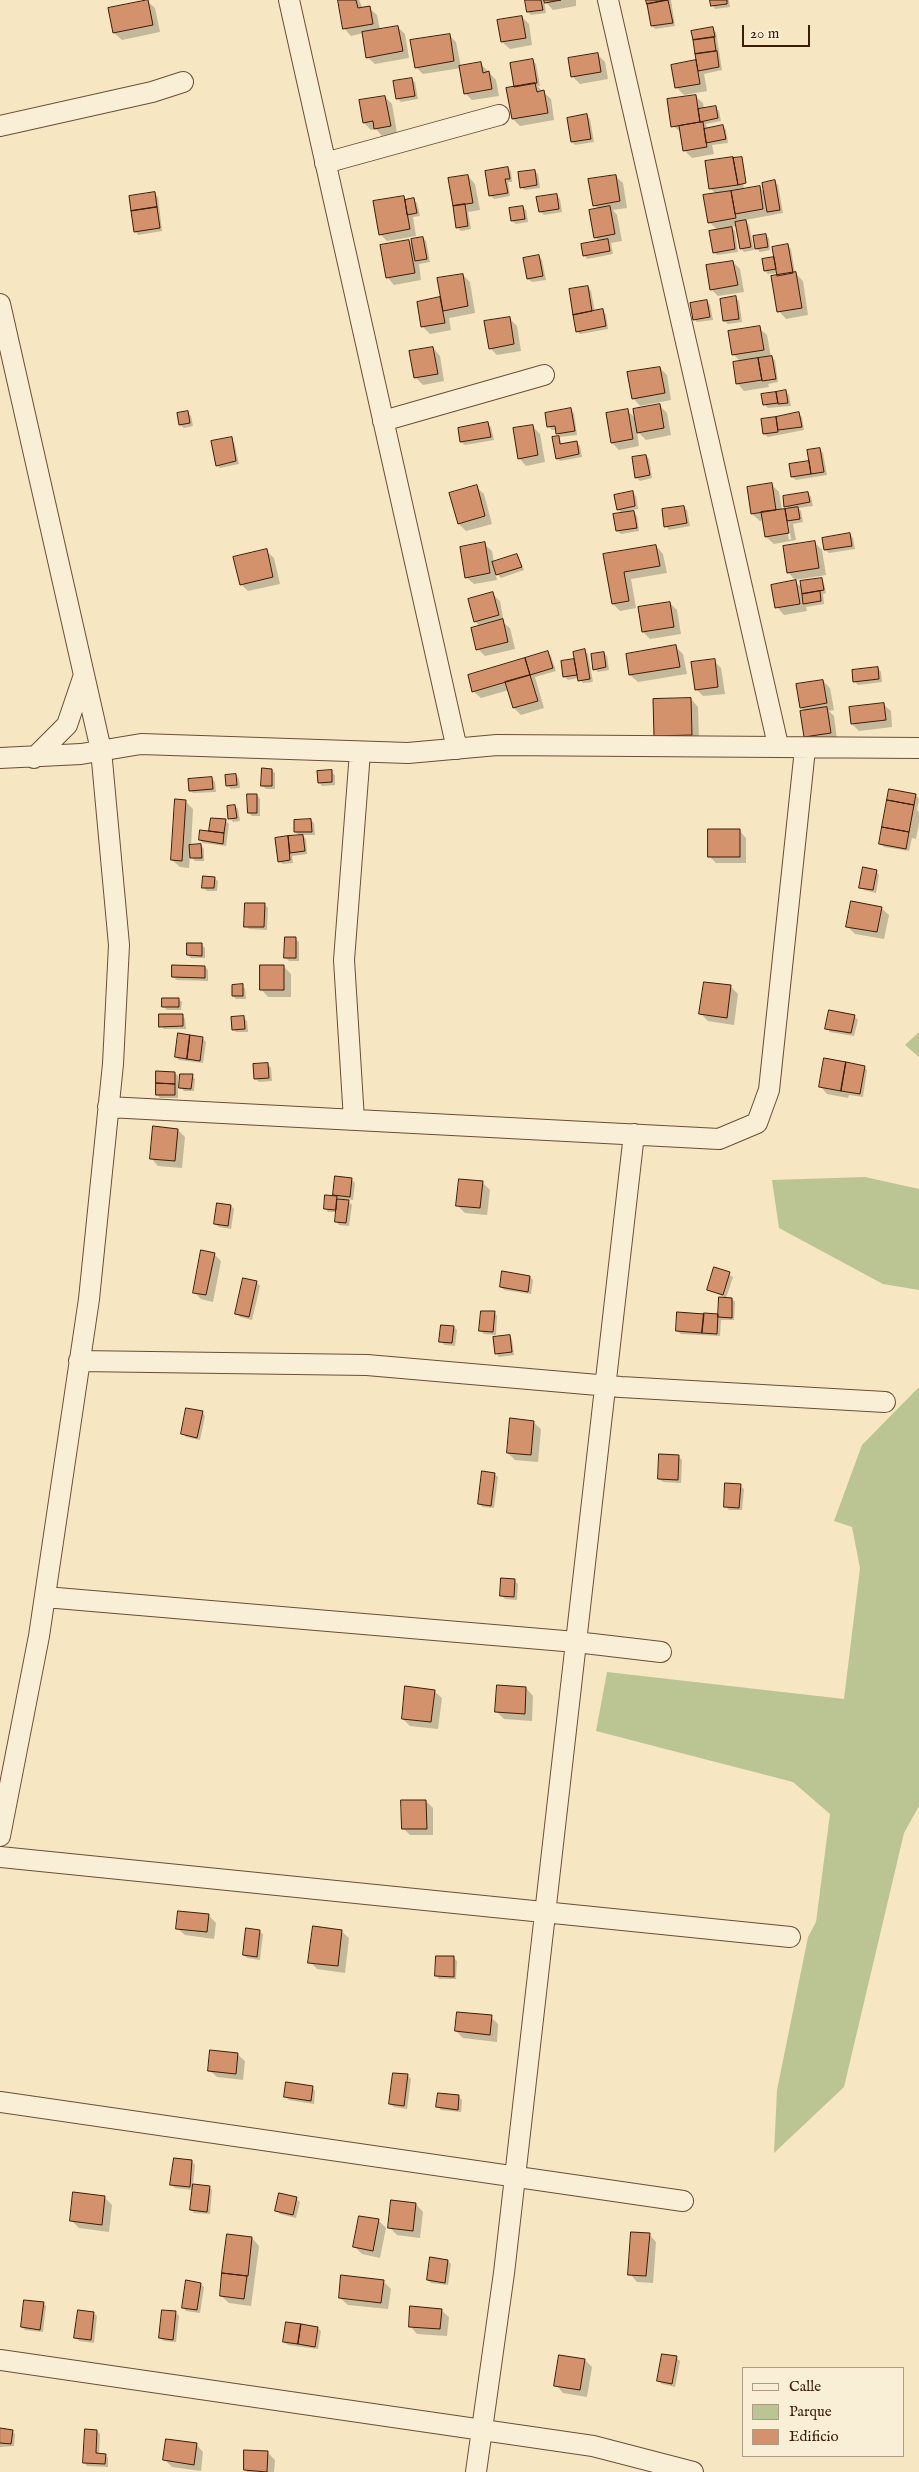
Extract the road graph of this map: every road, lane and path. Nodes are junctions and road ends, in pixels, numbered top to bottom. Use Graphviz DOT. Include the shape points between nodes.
graph roads {
  1 [pos="289,0"];
  2 [pos="608,0"];
  3 [pos="183,82"];
  4 [pos="499,115"];
  5 [pos="0,126"];
  6 [pos="325,163"];
  7 [pos="0,304"];
  8 [pos="544,375"];
  9 [pos="383,420"];
  10 [pos="84,675"];
  11 [pos="778,745"];
  12 [pos="919,748"];
  13 [pos="456,749"];
  14 [pos="805,749"];
  15 [pos="101,750"];
  16 [pos="360,752"];
  17 [pos="0,758"];
  18 [pos="34,758"];
  19 [pos="108,1107"];
  20 [pos="354,1120"];
  21 [pos="634,1134"];
  22 [pos="79,1361"];
  23 [pos="605,1386"];
  24 [pos="885,1402"];
  25 [pos="44,1597"];
  26 [pos="576,1642"];
  27 [pos="661,1652"];
  28 [pos="0,1836"];
  29 [pos="0,1857"];
  30 [pos="545,1911"];
  31 [pos="790,1937"];
  32 [pos="0,2102"];
  33 [pos="515,2176"];
  34 [pos="684,2201"];
  35 [pos="0,2360"];
  36 [pos="482,2429"];
  37 [pos="476,2472"];
  38 [pos="693,2472"];
  1 -- 6 [label="street"];
  2 -- 11 [label="street"];
  3 -- 5 [label="street"];
  4 -- 6 [label="street"];
  6 -- 9 [label="street"];
  7 -- 10 [label="street"];
  8 -- 9 [label="street"];
  9 -- 13 [label="street"];
  10 -- 15 [label="street"];
  10 -- 18 [label="street" via="67,725"];
  11 -- 13 [label="street" via="497,745"];
  11 -- 14 [label="street"];
  12 -- 14 [label="street"];
  13 -- 16 [label="street"];
  14 -- 21 [label="street" via="769,1090 757,1123 719,1139"];
  15 -- 16 [label="street" via="141,744"];
  15 -- 18 [label="street"];
  15 -- 19 [label="street" via="119,945"];
  16 -- 20 [label="street" via="344,960"];
  17 -- 18 [label="street"];
  19 -- 20 [label="street"];
  19 -- 22 [label="street" via="89,1299"];
  20 -- 21 [label="street"];
  21 -- 23 [label="street"];
  22 -- 23 [label="street" via="367,1365"];
  22 -- 25 [label="street"];
  23 -- 24 [label="street"];
  23 -- 26 [label="street"];
  25 -- 26 [label="street"];
  25 -- 28 [label="street"];
  26 -- 27 [label="street"];
  26 -- 30 [label="street"];
  29 -- 30 [label="street"];
  30 -- 31 [label="street"];
  30 -- 33 [label="street"];
  32 -- 33 [label="street"];
  33 -- 34 [label="street"];
  33 -- 36 [label="street"];
  35 -- 36 [label="street"];
  36 -- 37 [label="street"];
  36 -- 38 [label="street" via="594,2446"];
}
